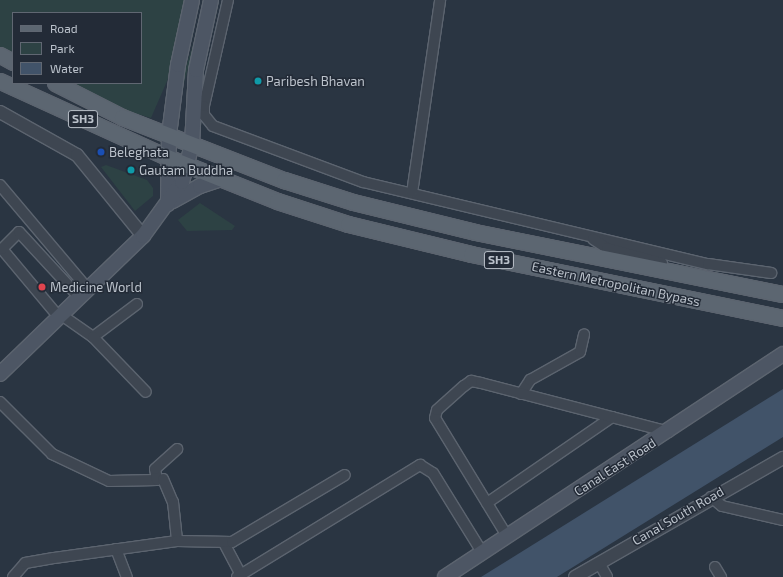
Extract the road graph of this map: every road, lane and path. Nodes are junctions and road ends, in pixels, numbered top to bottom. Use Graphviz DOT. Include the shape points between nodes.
graph roads {
  1 [pos="192,0"];
  2 [pos="211,0"];
  3 [pos="228,0"];
  4 [pos="440,0"];
  5 [pos="201,49"];
  6 [pos="218,53"];
  7 [pos="0,55"];
  8 [pos="12,61"];
  9 [pos="0,82"];
  10 [pos="57,84"];
  11 [pos="0,112"];
  12 [pos="169,135"];
  13 [pos="192,144"];
  14 [pos="167,157"];
  15 [pos="188,165"];
  16 [pos="222,179"];
  17 [pos="0,185"];
  18 [pos="412,193"];
  19 [pos="168,204"];
  20 [pos="143,236"];
  21 [pos="588,236"];
  22 [pos="772,273"];
  23 [pos="697,278"];
  24 [pos="82,292"];
  25 [pos="783,294"];
  26 [pos="137,304"];
  27 [pos="59,315"];
  28 [pos="783,318"];
  29 [pos="584,334"];
  30 [pos="93,337"];
  31 [pos="783,354"];
  32 [pos="0,374"];
  33 [pos="146,392"];
  34 [pos="521,394"];
  35 [pos="0,402"];
  36 [pos="612,417"];
  37 [pos="669,432"];
  38 [pos="177,449"];
  39 [pos="783,458"];
  40 [pos="345,474"];
  41 [pos="163,479"];
  42 [pos="711,497"];
  43 [pos="487,503"];
  44 [pos="783,520"];
  45 [pos="507,536"];
  46 [pos="177,541"];
  47 [pos="224,543"];
  48 [pos="116,549"];
  49 [pos="482,552"];
  50 [pos="599,563"];
  51 [pos="715,567"];
  52 [pos="239,576"];
  53 [pos="13,577"];
  54 [pos="127,577"];
  55 [pos="444,577"];
  56 [pos="575,577"];
  57 [pos="607,577"];
  58 [pos="721,577"];
  1 -- 12 [label="main road" via="178,65"];
  2 -- 5 [label="main road"];
  3 -- 6 [label="street"];
  4 -- 18 [label="street"];
  5 -- 6 [label="street"];
  5 -- 13 [label="main road" via="196,70"];
  6 -- 18 [label="street" via="204,106 207,121 307,164"];
  7 -- 8 [label="main road"];
  9 -- 14 [label="main road, Eastern Metropolitan Bypass / SH3"];
  10 -- 12 [label="main road, Eastern Metropolitan Bypass / SH3" via="122,117"];
  11 -- 20 [label="street" via="77,155"];
  12 -- 13 [label="main road, Eastern Metropolitan Bypass / SH3"];
  12 -- 14 [label="main road"];
  13 -- 15 [label="main road"];
  13 -- 23 [label="main road, Eastern Metropolitan Bypass / SH3" via="353,202"];
  14 -- 15 [label="main road, Eastern Metropolitan Bypass / SH3"];
  14 -- 19 [label="main road"];
  15 -- 16 [label="main road, Eastern Metropolitan Bypass / SH3"];
  15 -- 19 [label="main road" via="182,182"];
  16 -- 19 [label="main road" via="200,186"];
  16 -- 28 [label="main road, Eastern Metropolitan Bypass / SH3" via="348,224 471,254"];
  17 -- 24 [label="street"];
  18 -- 21 [label="street"];
  19 -- 20 [label="main road"];
  20 -- 24 [label="main road"];
  21 -- 22 [label="street" via="708,264"];
  21 -- 23 [label="street" via="607,248 690,270"];
  23 -- 25 [label="main road, Eastern Metropolitan Bypass / SH3"];
  24 -- 27 [label="main road"];
  24 -- 27 [label="street" via="19,232 2,249"];
  26 -- 30 [label="street"];
  27 -- 30 [label="street"];
  27 -- 32 [label="main road"];
  29 -- 34 [label="street" via="580,352 530,380"];
  30 -- 33 [label="street"];
  31 -- 37 [label="main road, Canal East Road"];
  34 -- 36 [label="street"];
  34 -- 43 [label="street" via="471,381 437,410 435,418"];
  35 -- 38 [label="street" via="52,454 109,481 157,480 155,469"];
  36 -- 37 [label="street"];
  36 -- 43 [label="street"];
  37 -- 45 [label="main road, Canal East Road"];
  39 -- 42 [label="street, Canal South Road"];
  40 -- 47 [label="street"];
  41 -- 46 [label="street" via="173,502"];
  42 -- 44 [label="street" via="722,506"];
  42 -- 50 [label="street, Canal South Road"];
  43 -- 45 [label="street"];
  45 -- 49 [label="main road, Canal East Road"];
  46 -- 47 [label="street"];
  46 -- 48 [label="street"];
  47 -- 52 [label="street"];
  48 -- 53 [label="street" via="25,563"];
  48 -- 54 [label="street"];
  49 -- 52 [label="street" via="433,473 420,465"];
  49 -- 55 [label="main road, Canal East Road"];
  50 -- 56 [label="street, Canal South Road"];
  50 -- 57 [label="street"];
  51 -- 58 [label="street"];
}
